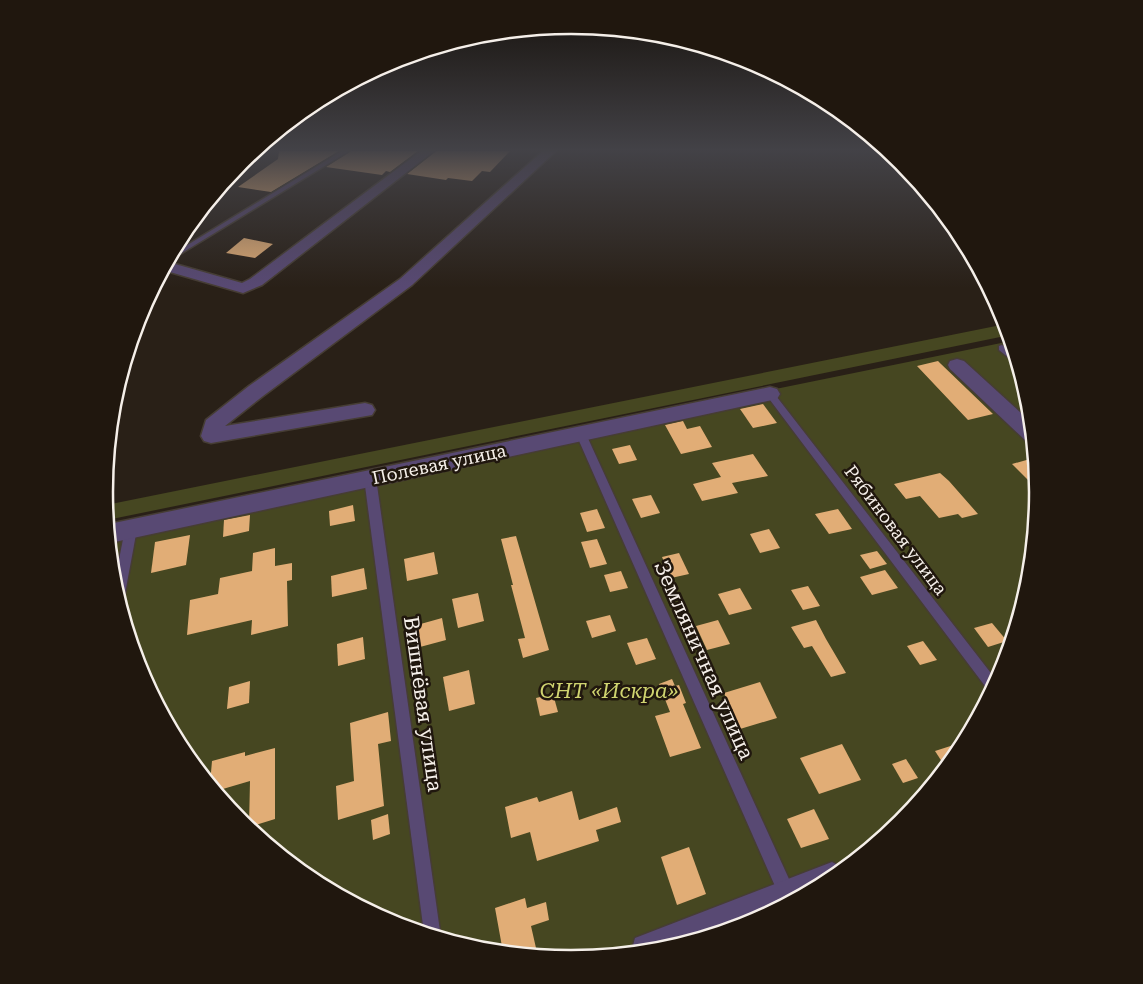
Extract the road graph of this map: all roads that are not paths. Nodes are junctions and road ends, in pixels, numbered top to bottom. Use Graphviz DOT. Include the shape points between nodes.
graph roads {
  1 [pos="270,197"];
  2 [pos="367,197"];
  3 [pos="499,197"];
  4 [pos="182,252"];
  5 [pos="172,268"];
  6 [pos="957,365"];
  7 [pos="770,394"];
  8 [pos="365,410"];
  9 [pos="1025,429"];
  10 [pos="581,434"];
  11 [pos="370,478"];
  12 [pos="131,529"];
  13 [pos="115,533"];
  14 [pos="122,579"];
  15 [pos="989,681"];
  16 [pos="788,896"];
  17 [pos="750,914"];
  18 [pos="432,928"];
  19 [pos="709,929"];
  1 -- 4 [label="lane"];
  2 -- 5 [label="street" via="256,282 243,288"];
  3 -- 8 [label="street" via="406,282 213,424 211,436"];
  6 -- 9 [label="street"];
  7 -- 10 [label="street, Полевая улица"];
  7 -- 15 [label="lane, Рябиновая улица"];
  10 -- 11 [label="street, Полевая улица"];
  10 -- 16 [label="lane, Земляничная улица"];
  11 -- 12 [label="street, Полевая улица"];
  11 -- 18 [label="lane, Вишнёвая улица"];
  12 -- 13 [label="street, Полевая улица"];
  12 -- 14 [label="lane"];
  17 -- 19 [label="street"];
}
